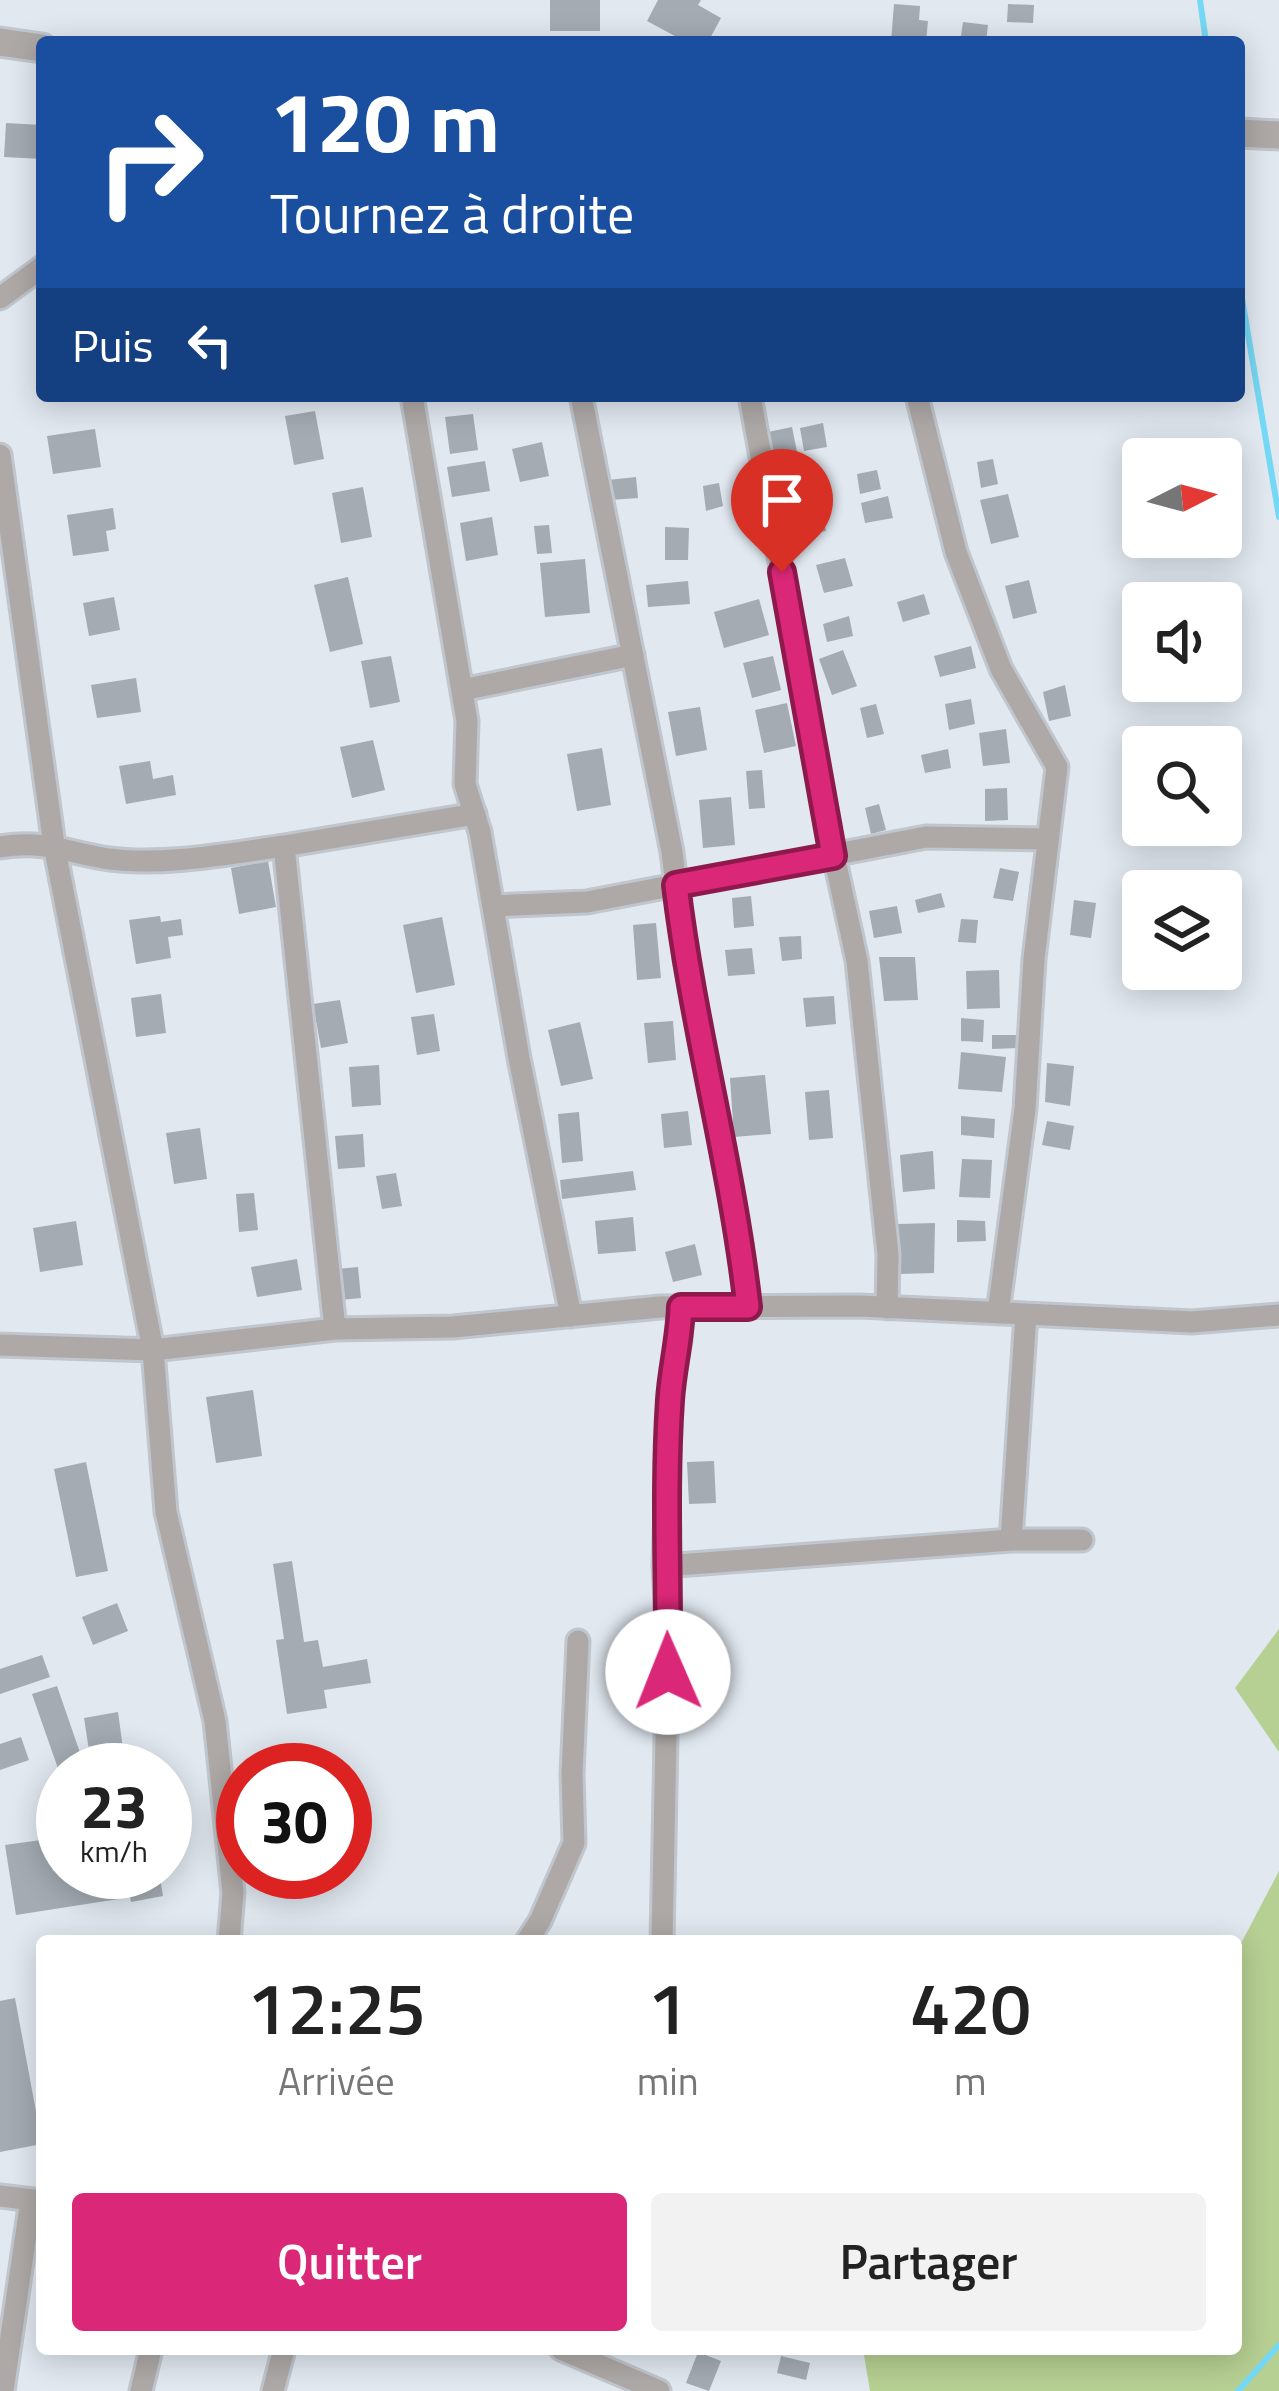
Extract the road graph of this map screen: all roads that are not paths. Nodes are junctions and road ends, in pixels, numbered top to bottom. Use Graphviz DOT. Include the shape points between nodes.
graph roads {
  1 [pos="0,42"];
  2 [pos="36,47"];
  3 [pos="1245,133"];
  4 [pos="1279,136"];
  5 [pos="36,271"];
  6 [pos="0,298"];
  7 [pos="413,402"];
  8 [pos="582,402"];
  9 [pos="751,402"];
  10 [pos="918,402"];
  11 [pos="0,455"];
  12 [pos="633,656"];
  13 [pos="462,690"];
  14 [pos="475,814"];
  15 [pos="1047,839"];
  16 [pos="54,845"];
  17 [pos="284,846"];
  18 [pos="0,847"];
  19 [pos="833,856"];
  20 [pos="676,885"];
  21 [pos="493,906"];
  22 [pos="681,1307"];
  23 [pos="748,1307"];
  24 [pos="886,1308"];
  25 [pos="998,1313"];
  26 [pos="1026,1314"];
  27 [pos="1279,1315"];
  28 [pos="571,1316"];
  29 [pos="335,1329"];
  30 [pos="0,1346"];
  31 [pos="153,1350"];
  32 [pos="1011,1540"];
  33 [pos="1082,1540"];
  34 [pos="664,1566"];
  35 [pos="578,1641"];
  36 [pos="230,1935"];
  37 [pos="531,1935"];
  38 [pos="662,1935"];
  39 [pos="0,2196"];
  40 [pos="36,2200"];
  41 [pos="36,2206"];
  42 [pos="150,2355"];
  43 [pos="282,2355"];
  44 [pos="575,2355"];
  45 [pos="3,2391"];
  46 [pos="141,2391"];
  47 [pos="273,2391"];
  48 [pos="659,2391"];
  1 -- 2 [label="street"];
  3 -- 4 [label="street"];
  5 -- 6 [label="street"];
  7 -- 13 [label="street"];
  8 -- 12 [label="street"];
  9 -- 19 [label="street"];
  10 -- 15 [label="street" via="956,552 1001,669 1057,767"];
  11 -- 16 [label="street"];
  12 -- 13 [label="street"];
  12 -- 20 [label="street"];
  13 -- 14 [label="street" via="465,784"];
  14 -- 17 [label="street"];
  14 -- 21 [label="street"];
  15 -- 19 [label="street" via="926,837"];
  15 -- 25 [label="street"];
  16 -- 17 [label="street" via="104,858 198,858"];
  16 -- 18 [label="street"];
  16 -- 31 [label="street"];
  17 -- 29 [label="street"];
  19 -- 20 [label="street"];
  19 -- 24 [label="street" via="876,1109"];
  20 -- 21 [label="street" via="587,902"];
  20 -- 23 [label="street"];
  21 -- 28 [label="street"];
  22 -- 23 [label="street"];
  22 -- 28 [label="street"];
  22 -- 34 [label="street"];
  23 -- 24 [label="street"];
  24 -- 25 [label="street"];
  25 -- 26 [label="street"];
  26 -- 27 [label="street" via="1192,1322"];
  26 -- 32 [label="street"];
  28 -- 29 [label="street"];
  29 -- 31 [label="street"];
  30 -- 31 [label="street"];
  31 -- 36 [label="street" via="166,1512 215,1721"];
  32 -- 33 [label="street"];
  32 -- 34 [label="street"];
  34 -- 38 [label="street"];
  35 -- 37 [label="street" via="574,1843"];
  39 -- 40 [label="street"];
  41 -- 45 [label="street"];
  42 -- 46 [label="street"];
  43 -- 47 [label="street"];
  44 -- 48 [label="street"];
}
